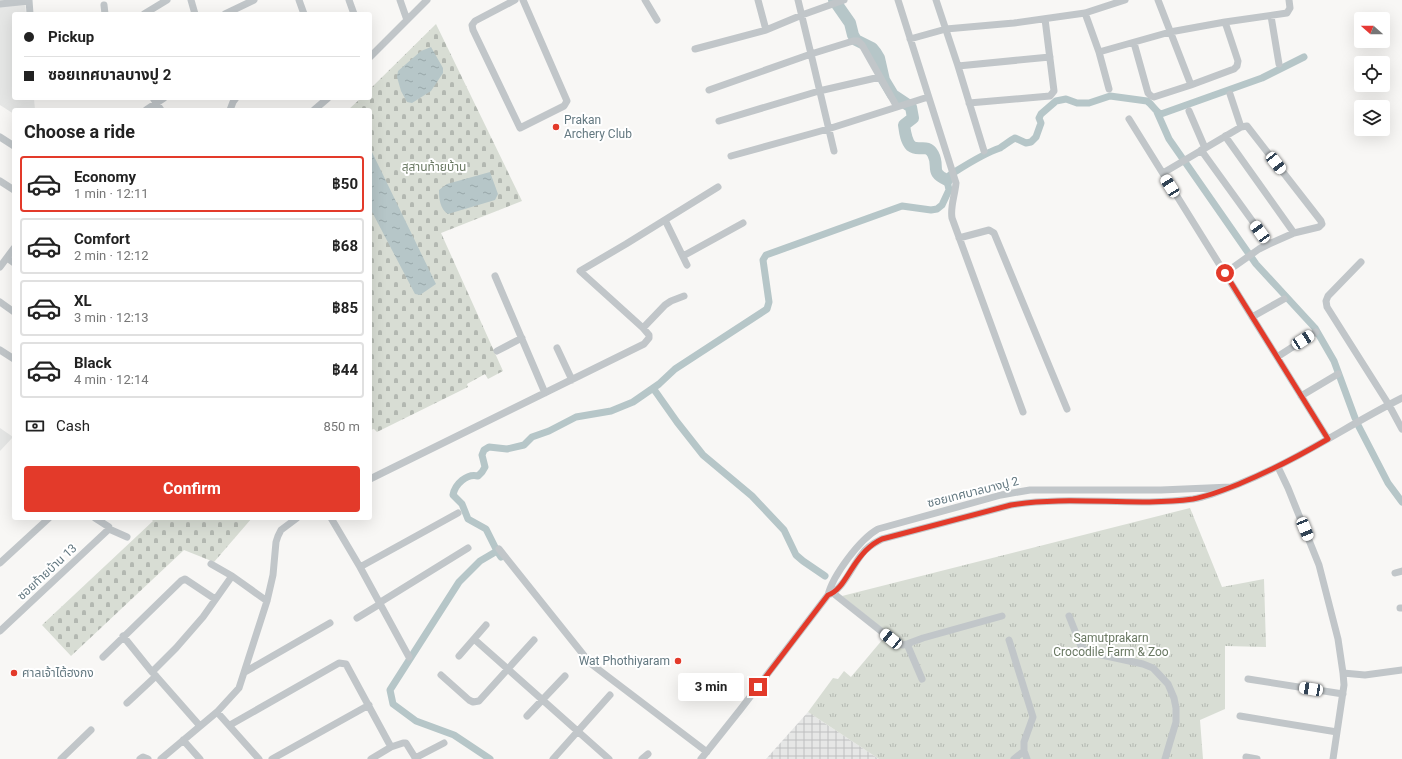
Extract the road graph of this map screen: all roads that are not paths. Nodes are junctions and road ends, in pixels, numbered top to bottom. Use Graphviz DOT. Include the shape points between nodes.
graph roads {
  1 [pos="29,0"];
  2 [pos="167,0"];
  3 [pos="191,0"];
  4 [pos="254,0"];
  5 [pos="298,0"];
  6 [pos="349,0"];
  7 [pos="400,0"];
  8 [pos="427,0"];
  9 [pos="516,0"];
  10 [pos="523,0"];
  11 [pos="645,0"];
  12 [pos="758,0"];
  13 [pos="798,0"];
  14 [pos="844,0"];
  15 [pos="898,0"];
  16 [pos="936,0"];
  17 [pos="1126,0"];
  18 [pos="1158,0"];
  19 [pos="1289,0"];
  20 [pos="0,4"];
  21 [pos="104,5"];
  22 [pos="30,12"];
  23 [pos="105,12"];
  24 [pos="147,12"];
  25 [pos="194,12"];
  26 [pos="229,12"];
  27 [pos="303,12"];
  28 [pos="353,12"];
  29 [pos="1085,13"];
  30 [pos="802,15"];
  31 [pos="1271,16"];
  32 [pos="1045,19"];
  33 [pos="407,20"];
  34 [pos="657,20"];
  35 [pos="1225,22"];
  36 [pos="946,29"];
  37 [pos="766,30"];
  38 [pos="1170,32"];
  39 [pos="910,39"];
  40 [pos="1134,43"];
  41 [pos="695,49"];
  42 [pos="1099,52"];
  43 [pos="372,54"];
  44 [pos="812,54"];
  45 [pos="1050,57"];
  46 [pos="1279,64"];
  47 [pos="958,66"];
  48 [pos="880,77"];
  49 [pos="1191,85"];
  50 [pos="1109,89"];
  51 [pos="709,90"];
  52 [pos="819,92"];
  53 [pos="1230,94"];
  54 [pos="928,97"];
  55 [pos="155,100"];
  56 [pos="969,103"];
  57 [pos="897,107"];
  58 [pos="148,108"];
  59 [pos="1189,111"];
  60 [pos="1129,119"];
  61 [pos="719,121"];
  62 [pos="1241,127"];
  63 [pos="828,129"];
  64 [pos="1225,136"];
  65 [pos="0,137"];
  66 [pos="12,145"];
  67 [pos="1203,149"];
  68 [pos="834,151"];
  69 [pos="984,151"];
  70 [pos="731,156"];
  71 [pos="1163,173"];
  72 [pos="0,180"];
  73 [pos="718,187"];
  74 [pos="12,189"];
  75 [pos="665,220"];
  76 [pos="743,223"];
  77 [pos="1294,233"];
  78 [pos="959,238"];
  79 [pos="1269,244"];
  80 [pos="12,251"];
  81 [pos="683,256"];
  82 [pos="7,258"];
  83 [pos="12,262"];
  84 [pos="1361,262"];
  85 [pos="687,265"];
  86 [pos="0,267"];
  87 [pos="1225,273"];
  88 [pos="495,276"];
  89 [pos="684,296"];
  90 [pos="1284,299"];
  91 [pos="0,302"];
  92 [pos="12,311"];
  93 [pos="1252,317"];
  94 [pos="644,328"];
  95 [pos="1316,332"];
  96 [pos="522,338"];
  97 [pos="557,348"];
  98 [pos="0,350"];
  99 [pos="497,351"];
  100 [pos="1277,357"];
  101 [pos="12,358"];
  102 [pos="1338,374"];
  103 [pos="572,380"];
  104 [pos="545,393"];
  105 [pos="1301,396"];
  106 [pos="1402,398"];
  107 [pos="1389,404"];
  108 [pos="1067,409"];
  109 [pos="1023,412"];
  110 [pos="1402,429"];
  111 [pos="1328,439"];
  112 [pos="1278,467"];
  113 [pos="372,478"];
  114 [pos="1231,487"];
  115 [pos="458,513"];
  116 [pos="48,520"];
  117 [pos="98,520"];
  118 [pos="294,520"];
  119 [pos="332,520"];
  120 [pos="109,529"];
  121 [pos="127,537"];
  122 [pos="468,548"];
  123 [pos="499,549"];
  124 [pos="0,563"];
  125 [pos="211,564"];
  126 [pos="360,567"];
  127 [pos="232,576"];
  128 [pos="831,594"];
  129 [pos="215,599"];
  130 [pos="267,601"];
  131 [pos="380,603"];
  132 [pos="1002,616"];
  133 [pos="1070,616"];
  134 [pos="357,618"];
  135 [pos="330,623"];
  136 [pos="486,626"];
  137 [pos="0,631"];
  138 [pos="123,636"];
  139 [pos="474,639"];
  140 [pos="534,640"];
  141 [pos="1009,640"];
  142 [pos="907,644"];
  143 [pos="409,656"];
  144 [pos="459,656"];
  145 [pos="103,657"];
  146 [pos="508,669"];
  147 [pos="1402,670"];
  148 [pos="245,672"];
  149 [pos="1343,673"];
  150 [pos="154,674"];
  151 [pos="441,675"];
  152 [pos="565,676"];
  153 [pos="922,679"];
  154 [pos="1248,679"];
  155 [pos="1343,694"];
  156 [pos="610,695"];
  157 [pos="542,701"];
  158 [pos="127,703"];
  159 [pos="369,705"];
  160 [pos="217,712"];
  161 [pos="527,716"];
  162 [pos="1240,716"];
  163 [pos="230,725"];
  164 [pos="200,726"];
  165 [pos="91,730"];
  166 [pos="577,731"];
  167 [pos="1337,732"];
  168 [pos="184,740"];
  169 [pos="444,743"];
  170 [pos="391,747"];
  171 [pos="1024,751"];
  172 [pos="707,752"];
  173 [pos="1246,757"];
  174 [pos="256,758"];
  175 [pos="61,759"];
  176 [pos="140,759"];
  177 [pos="148,759"];
  178 [pos="161,759"];
  179 [pos="200,759"];
  180 [pos="272,759"];
  181 [pos="370,759"];
  182 [pos="416,759"];
  183 [pos="553,759"];
  184 [pos="609,759"];
  185 [pos="701,759"];
  186 [pos="1014,759"];
  187 [pos="1027,759"];
  188 [pos="1165,759"];
  189 [pos="1258,759"];
  190 [pos="1333,759"];
  1 -- 20 [label="street"];
  1 -- 22 [label="street"];
  2 -- 24 [label="street"];
  3 -- 25 [label="street"];
  4 -- 26 [label="street"];
  5 -- 27 [label="street"];
  6 -- 28 [label="street"];
  7 -- 33 [label="street"];
  8 -- 33 [label="street"];
  9 -- 10 [label="street" via="472,25 520,128 564,106 567,101"];
  11 -- 34 [label="street"];
  12 -- 37 [label="street"];
  13 -- 30 [label="street"];
  14 -- 30 [label="street"];
  15 -- 39 [label="street"];
  16 -- 36 [label="street"];
  17 -- 29 [label="street"];
  18 -- 38 [label="street"];
  19 -- 31 [label="street" via="1290,8 1287,14"];
  21 -- 23 [label="street"];
  29 -- 32 [label="street"];
  29 -- 42 [label="street"];
  30 -- 37 [label="street"];
  30 -- 44 [label="street"];
  31 -- 35 [label="street"];
  31 -- 46 [label="street"];
  32 -- 36 [label="street"];
  32 -- 45 [label="street"];
  33 -- 43 [label="street"];
  35 -- 38 [label="street"];
  35 -- 49 [label="street" via="1238,61 1237,66"];
  36 -- 39 [label="street"];
  36 -- 47 [label="street"];
  37 -- 41 [label="street"];
  38 -- 40 [label="street"];
  38 -- 49 [label="street"];
  39 -- 54 [label="street"];
  40 -- 42 [label="street"];
  40 -- 49 [label="street" via="1151,96"];
  42 -- 50 [label="street"];
  44 -- 48 [label="street" via="858,41"];
  44 -- 51 [label="street"];
  44 -- 52 [label="street"];
  45 -- 47 [label="street"];
  45 -- 56 [label="street" via="1054,91 1050,96"];
  47 -- 56 [label="street"];
  48 -- 52 [label="street"];
  48 -- 57 [label="street"];
  52 -- 61 [label="street"];
  52 -- 63 [label="street"];
  53 -- 62 [label="street"];
  54 -- 57 [label="street"];
  54 -- 78 [label="street" via="956,183 951,214"];
  55 -- 58 [label="street"];
  56 -- 69 [label="street"];
  57 -- 63 [label="street"];
  59 -- 67 [label="street"];
  60 -- 71 [label="street"];
  62 -- 64 [label="street"];
  62 -- 77 [label="street" via="1249,128 1321,221 1319,227"];
  63 -- 68 [label="street"];
  63 -- 70 [label="street"];
  64 -- 67 [label="street"];
  64 -- 77 [label="street"];
  65 -- 66 [label="street"];
  67 -- 71 [label="street"];
  67 -- 79 [label="street"];
  71 -- 87 [label="street"];
  72 -- 74 [label="street"];
  73 -- 75 [label="street"];
  75 -- 81 [label="street"];
  75 -- 94 [label="street" via="580,271"];
  76 -- 81 [label="street"];
  77 -- 79 [label="street"];
  78 -- 108 [label="street" via="989,230 994,232"];
  78 -- 109 [label="street"];
  79 -- 87 [label="street"];
  80 -- 82 [label="street"];
  81 -- 85 [label="street"];
  82 -- 83 [label="street"];
  82 -- 86 [label="street"];
  84 -- 107 [label="street" via="1326,301"];
  87 -- 93 [label="street"];
  88 -- 96 [label="street"];
  89 -- 94 [label="street" via="665,305"];
  90 -- 93 [label="street"];
  91 -- 92 [label="street"];
  93 -- 100 [label="street"];
  94 -- 103 [label="street" via="649,338 644,344"];
  95 -- 100 [label="street"];
  96 -- 99 [label="street"];
  96 -- 104 [label="street"];
  97 -- 103 [label="street"];
  98 -- 101 [label="street"];
  100 -- 105 [label="street"];
  102 -- 105 [label="street"];
  103 -- 104 [label="street"];
  104 -- 113 [label="street"];
  105 -- 111 [label="street"];
  106 -- 107 [label="street, ซอยเทศบาลบางปู 2"];
  107 -- 110 [label="street"];
  107 -- 111 [label="street, ซอยเทศบาลบางปู 2"];
  111 -- 112 [label="street, ซอยเทศบาลบางปู 2"];
  112 -- 114 [label="street, ซอยเทศบาลบางปู 2"];
  112 -- 149 [label="street" via="1319,565 1338,639"];
  114 -- 128 [label="street, ซอยเทศบาลบางปู 2" via="1205,496 1171,500 1031,502 891,536 869,546 839,588"];
  114 -- 128 [label="street, ซอยเทศบาลบางปู 2" via="1030,490 971,503 872,533 860,544 840,571 830,588"];
  115 -- 126 [label="street"];
  116 -- 124 [label="street"];
  117 -- 120 [label="street"];
  118 -- 130 [label="street" via="278,536"];
  119 -- 126 [label="street"];
  120 -- 121 [label="street"];
  120 -- 137 [label="street, ซอยท้ายบ้าน 13"];
  122 -- 131 [label="street"];
  123 -- 172 [label="street" via="590,663"];
  125 -- 127 [label="street"];
  126 -- 131 [label="street"];
  127 -- 129 [label="street"];
  127 -- 130 [label="street"];
  128 -- 142 [label="street" via="891,639 903,645"];
  128 -- 172 [label="street, ซอยเทศบาลบางปู 2"];
  129 -- 138 [label="street" via="185,579"];
  129 -- 150 [label="street" via="203,617"];
  130 -- 148 [label="street"];
  131 -- 134 [label="street"];
  131 -- 143 [label="street"];
  132 -- 142 [label="street"];
  133 -- 188 [label="street" via="1084,650 1153,668 1168,684 1174,698 1176,722"];
  135 -- 148 [label="street"];
  136 -- 139 [label="street"];
  138 -- 145 [label="street"];
  138 -- 150 [label="street"];
  139 -- 144 [label="street"];
  139 -- 146 [label="street"];
  140 -- 146 [label="street"];
  141 -- 171 [label="street" via="1033,718 1024,742"];
  142 -- 153 [label="street"];
  146 -- 151 [label="street" via="478,701 473,702"];
  146 -- 157 [label="street"];
  147 -- 149 [label="street" via="1365,675"];
  148 -- 160 [label="street" via="239,688"];
  149 -- 155 [label="street"];
  150 -- 158 [label="street"];
  150 -- 164 [label="street"];
  152 -- 157 [label="street"];
  154 -- 155 [label="street"];
  155 -- 167 [label="street"];
  156 -- 166 [label="street"];
  157 -- 161 [label="street"];
  157 -- 166 [label="street"];
  159 -- 163 [label="street" via="346,664 339,663"];
  159 -- 170 [label="street"];
  159 -- 180 [label="street"];
  160 -- 163 [label="street"];
  160 -- 164 [label="street"];
  162 -- 167 [label="street"];
  163 -- 174 [label="street"];
  164 -- 168 [label="street"];
  165 -- 175 [label="street"];
  166 -- 183 [label="street"];
  166 -- 184 [label="street"];
  167 -- 190 [label="street"];
  168 -- 178 [label="street"];
  168 -- 179 [label="street"];
  169 -- 182 [label="street"];
  170 -- 181 [label="street"];
  170 -- 182 [label="street" via="406,743"];
  171 -- 186 [label="street"];
  171 -- 187 [label="street"];
  172 -- 185 [label="street, ซอยเทศบาลบางปู 2"];
  173 -- 189 [label="street"];
  176 -- 177 [label="street"];
}
